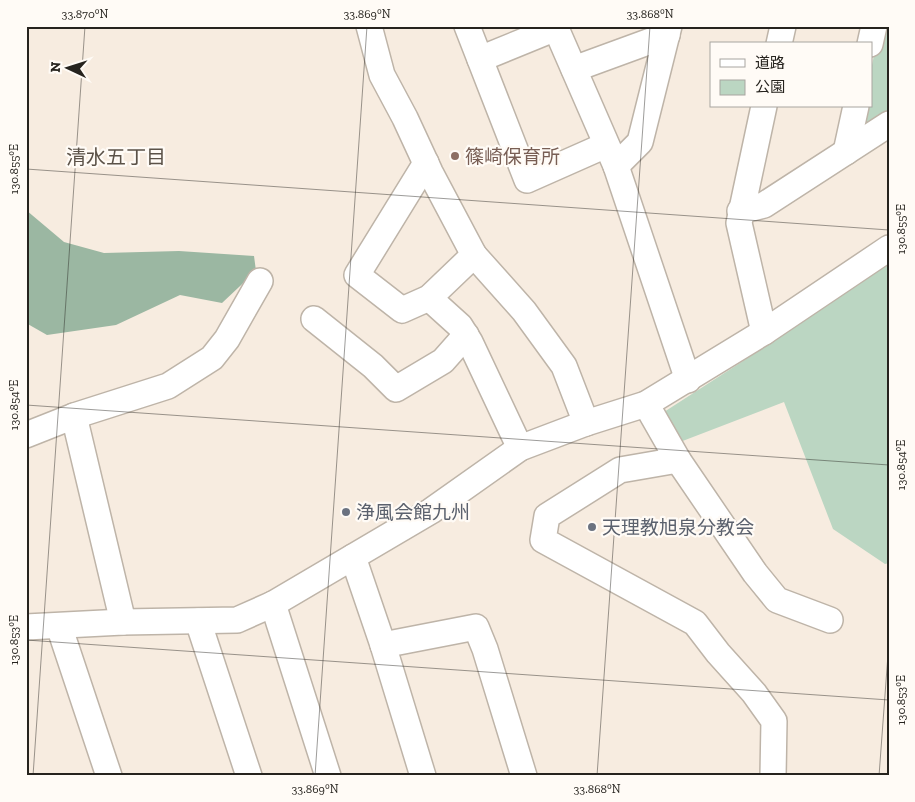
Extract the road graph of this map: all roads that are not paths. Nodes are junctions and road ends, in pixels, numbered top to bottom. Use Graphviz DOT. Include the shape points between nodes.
graph roads {
  1 [pos="369,26"];
  2 [pos="467,26"];
  3 [pos="783,26"];
  4 [pos="874,26"];
  5 [pos="556,27"];
  6 [pos="668,30"];
  7 [pos="779,42"];
  8 [pos="870,42"];
  9 [pos="480,59"];
  10 [pos="574,69"];
  11 [pos="764,108"];
  12 [pos="856,108"];
  13 [pos="889,124"];
  14 [pos="846,152"];
  15 [pos="611,155"];
  16 [pos="426,163"];
  17 [pos="740,211"];
  18 [pos="889,248"];
  19 [pos="474,255"];
  20 [pos="260,281"];
  21 [pos="429,298"];
  22 [pos="314,319"];
  23 [pos="764,332"];
  24 [pos="466,335"];
  25 [pos="688,380"];
  26 [pos="646,404"];
  27 [pos="74,416"];
  28 [pos="586,423"];
  29 [pos="26,435"];
  30 [pos="520,448"];
  31 [pos="678,460"];
  32 [pos="353,557"];
  33 [pos="273,604"];
  34 [pos="830,620"];
  35 [pos="198,621"];
  36 [pos="124,622"];
  37 [pos="26,626"];
  38 [pos="59,626"];
  39 [pos="383,645"];
  40 [pos="109,776"];
  41 [pos="249,776"];
  42 [pos="328,776"];
  43 [pos="423,776"];
  44 [pos="524,776"];
  45 [pos="773,776"];
  1 -- 16 [label="street" via="382,75"];
  2 -- 9 [label="street"];
  3 -- 7 [label="street"];
  4 -- 8 [label="street"];
  5 -- 9 [label="street"];
  5 -- 10 [label="street"];
  6 -- 10 [label="street"];
  6 -- 15 [label="street" via="640,142"];
  9 -- 15 [label="street" via="526,180"];
  10 -- 15 [label="street"];
  11 -- 17 [label="street"];
  12 -- 14 [label="street"];
  13 -- 14 [label="street"];
  14 -- 17 [label="street" via="764,205"];
  15 -- 25 [label="street"];
  16 -- 19 [label="street"];
  16 -- 21 [label="street" via="357,275 402,310"];
  17 -- 23 [label="street" via="738,223"];
  18 -- 23 [label="street"];
  19 -- 21 [label="street"];
  19 -- 28 [label="street" via="524,311 564,366"];
  20 -- 27 [label="street" via="227,339 212,358 168,386"];
  21 -- 24 [label="street"];
  22 -- 24 [label="street" via="373,366 396,389 443,361"];
  23 -- 25 [label="street"];
  24 -- 30 [label="street"];
  25 -- 26 [label="street"];
  26 -- 28 [label="street"];
  26 -- 31 [label="street"];
  27 -- 29 [label="street"];
  27 -- 36 [label="street"];
  28 -- 30 [label="street"];
  30 -- 32 [label="street" via="431,511"];
  31 -- 34 [label="street" via="777,600"];
  31 -- 45 [label="street" via="620,470 547,516 543,540 694,623 774,721"];
  32 -- 33 [label="street"];
  32 -- 39 [label="street"];
  33 -- 35 [label="street" via="237,620"];
  33 -- 42 [label="street"];
  35 -- 36 [label="street"];
  35 -- 41 [label="street"];
  36 -- 38 [label="street"];
  37 -- 38 [label="street"];
  38 -- 40 [label="street"];
  39 -- 43 [label="street"];
  39 -- 44 [label="street" via="476,627"];
}
